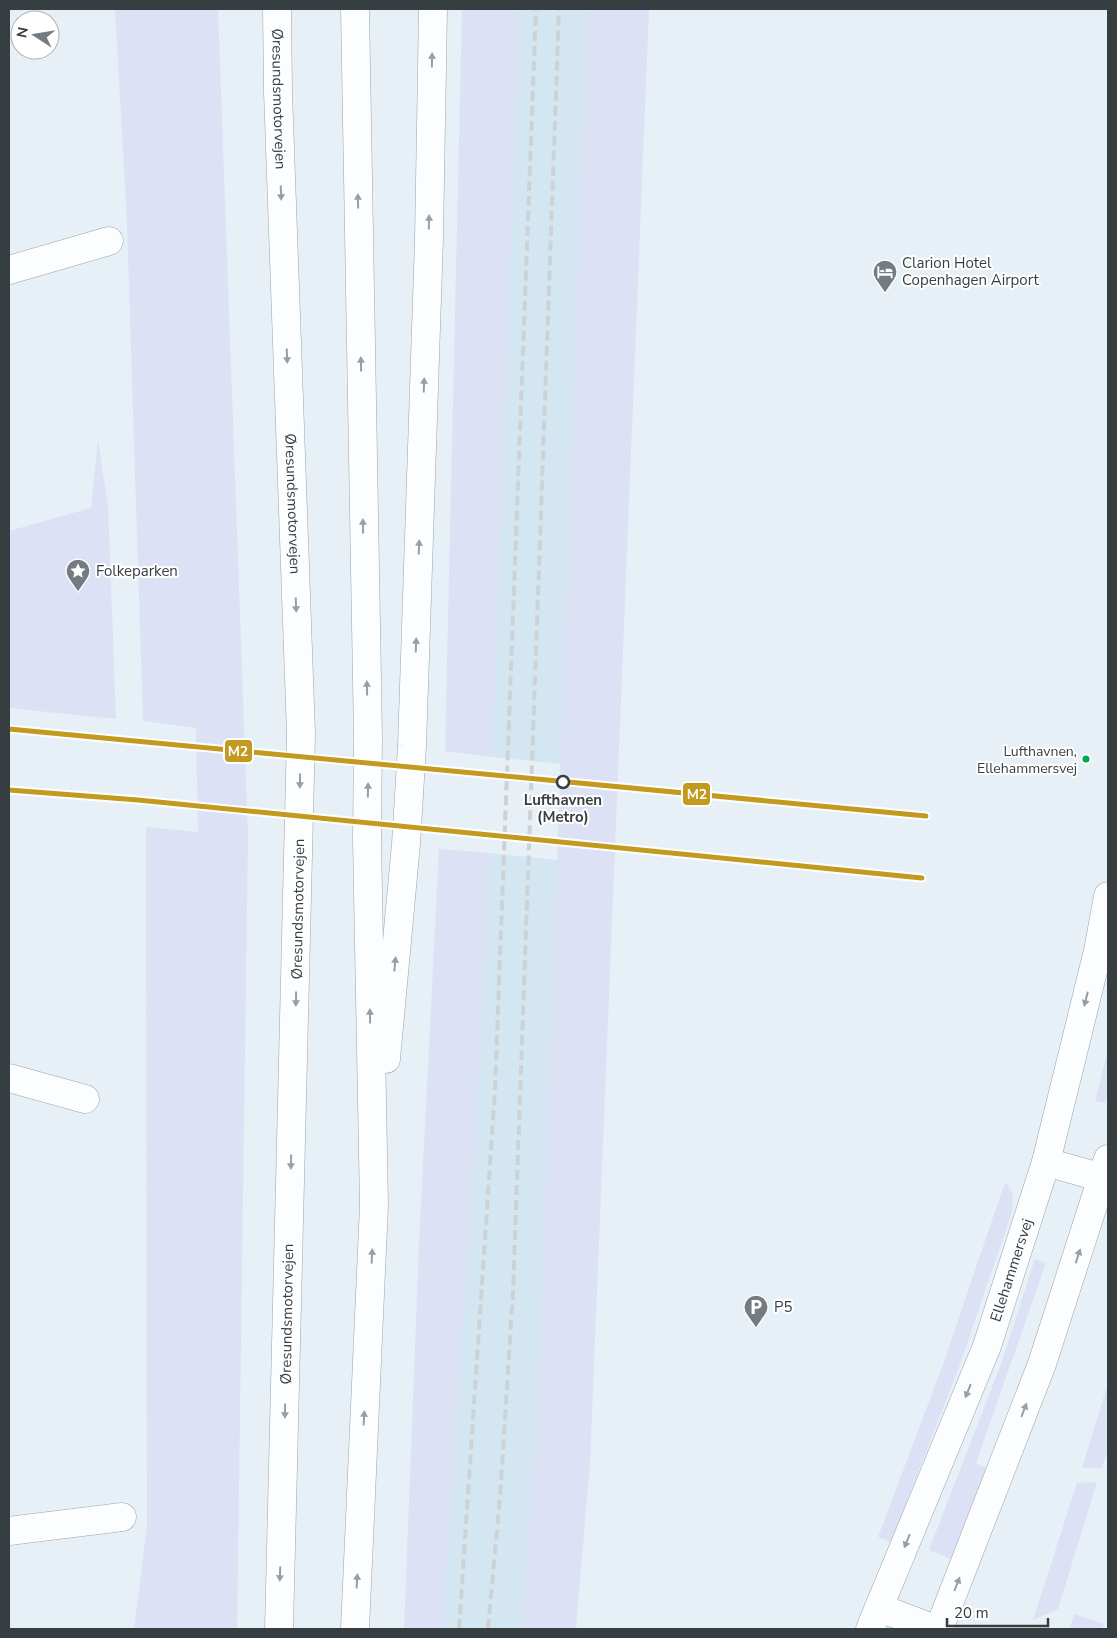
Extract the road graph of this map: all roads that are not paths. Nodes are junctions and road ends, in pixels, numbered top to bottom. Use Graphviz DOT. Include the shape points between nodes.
graph roads {
  1 [pos="268,9"];
  2 [pos="278,9"];
  3 [pos="355,9"];
  4 [pos="433,9"];
  5 [pos="278,92"];
  6 [pos="109,242"];
  7 [pos="9,270"];
  8 [pos="1108,896"];
  9 [pos="9,1078"];
  10 [pos="84,1099"];
  11 [pos="1046,1162"];
  12 [pos="1106,1168"];
  13 [pos="374,1205"];
  14 [pos="122,1517"];
  15 [pos="9,1531"];
  16 [pos="875,1619"];
  17 [pos="279,1629"];
  18 [pos="355,1629"];
  19 [pos="935,1629"];
  20 [pos="939,1629"];
  1 -- 5 [label="main road"];
  2 -- 5 [label="main road, Øresundsmotorvejen"];
  13 -- 3 [label="main road, one-way"];
  13 -- 4 [label="main road, one-way" via="412,746 429,239"];
  5 -- 17 [label="main road, Øresundsmotorvejen, one-way" via="301,734"];
  6 -- 7 [label="main road"];
  8 -- 11 [label="main road, Ellehammersvej, one-way" via="1098,951"];
  9 -- 10 [label="main road"];
  11 -- 12 [label="main road"];
  11 -- 16 [label="main road, Ellehammersvej, one-way" via="987,1346"];
  20 -- 12 [label="main road, one-way" via="1042,1364"];
  18 -- 13 [label="main road, one-way"];
  14 -- 15 [label="main road"];
  16 -- 19 [label="main road"];
}
